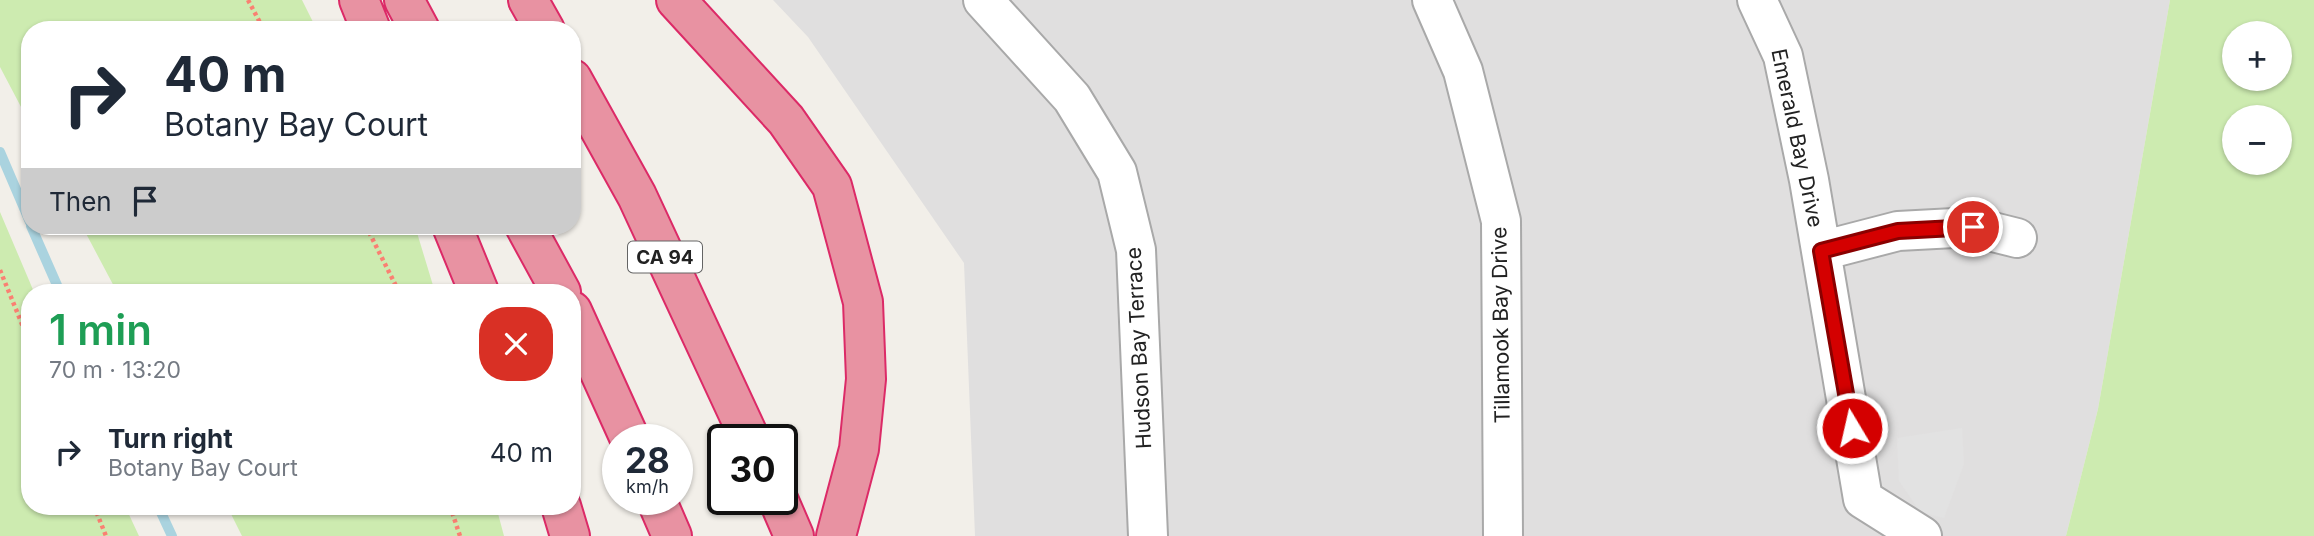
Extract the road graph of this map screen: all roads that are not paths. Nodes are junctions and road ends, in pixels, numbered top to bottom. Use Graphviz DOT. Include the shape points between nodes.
graph roads {
  1 [pos="359,0"];
  2 [pos="404,0"];
  3 [pos="528,0"];
  4 [pos="676,0"];
  5 [pos="983,0"];
  6 [pos="1432,0"];
  7 [pos="1757,0"];
  8 [pos="367,21"];
  9 [pos="415,21"];
  10 [pos="540,21"];
  11 [pos="581,95"];
  12 [pos="456,235"];
  13 [pos="530,235"];
  14 [pos="2017,238"];
  15 [pos="1821,251"];
  16 [pos="477,284"];
  17 [pos="557,284"];
  18 [pos="581,331"];
  19 [pos="623,424"];
  20 [pos="743,424"];
  21 [pos="564,515"];
  22 [pos="663,515"];
  23 [pos="570,536"];
  24 [pos="672,536"];
  25 [pos="836,536"];
  26 [pos="1148,536"];
  27 [pos="1503,536"];
  28 [pos="1922,536"];
  1 -- 8 [label="highway"];
  2 -- 9 [label="highway"];
  3 -- 10 [label="highway"];
  4 -- 25 [label="highway" via="786,120 832,186 863,302 866,379 859,449"];
  5 -- 26 [label="street, Hudson Bay Terrace" via="1072,98 1117,172 1136,250"];
  6 -- 27 [label="street, Tillamook Bay Drive" via="1463,71 1501,221"];
  7 -- 15 [label="street, Emerald Bay Drive" via="1783,56"];
  11 -- 20 [label="highway, CA 94" via="637,196"];
  12 -- 16 [label="highway"];
  13 -- 17 [label="highway"];
  14 -- 15 [label="street" via="1973,227 1898,231"];
  15 -- 28 [label="street, Emerald Bay Drive" via="1863,499"];
  18 -- 19 [label="highway"];
  21 -- 23 [label="highway"];
  22 -- 24 [label="highway"];
}
